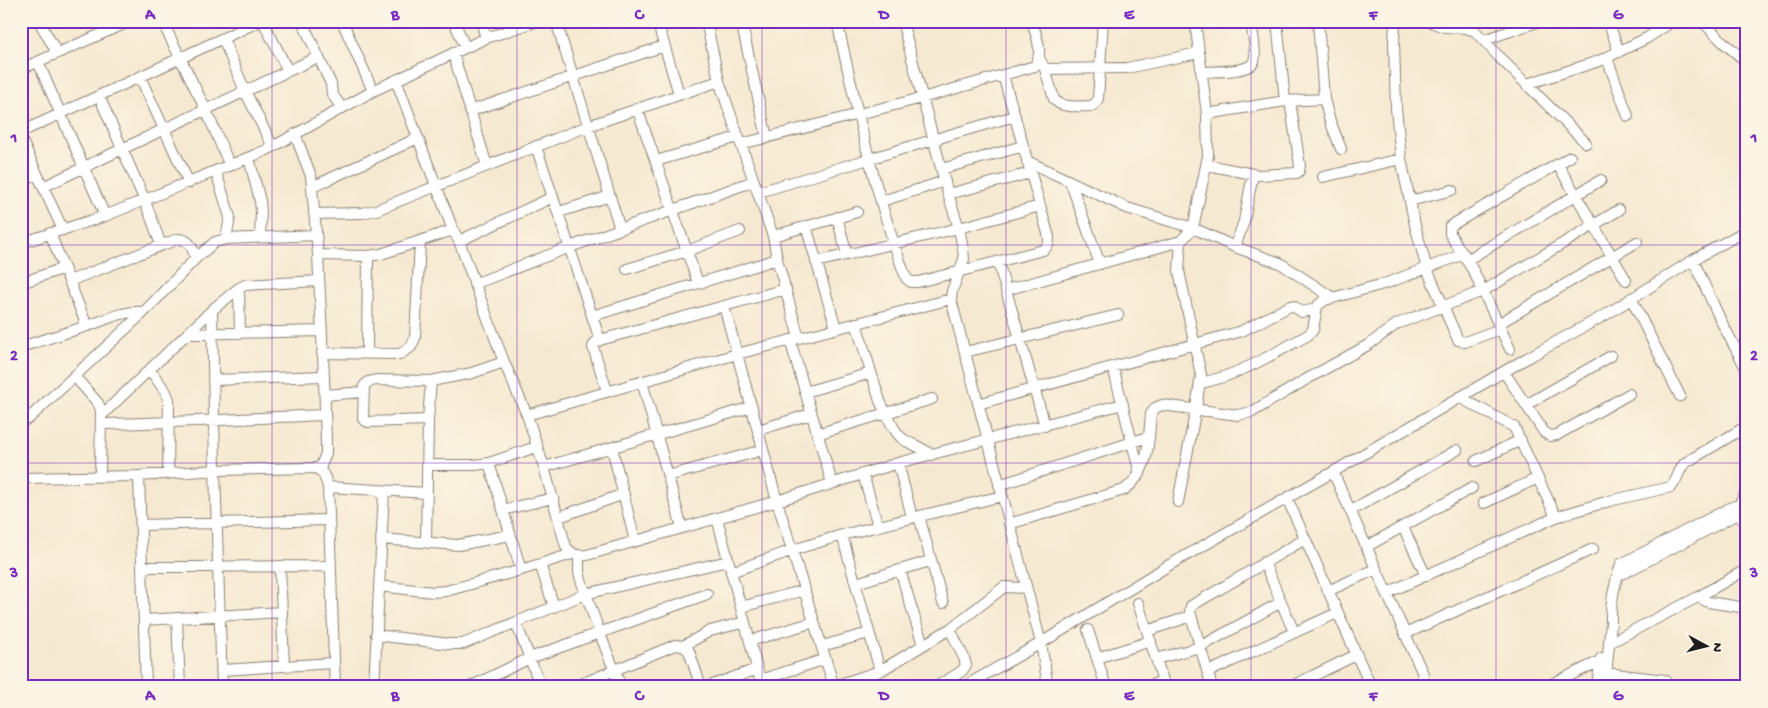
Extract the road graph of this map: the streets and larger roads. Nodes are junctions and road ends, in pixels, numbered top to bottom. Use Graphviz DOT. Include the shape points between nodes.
graph roads {
  1 [pos="39,21"];
  2 [pos="131,21"];
  3 [pos="162,21"];
  4 [pos="261,21"];
  5 [pos="302,21"];
  6 [pos="342,21"];
  7 [pos="454,21"];
  8 [pos="481,21"];
  9 [pos="538,21"];
  10 [pos="556,21"];
  11 [pos="657,21"];
  12 [pos="706,21"];
  13 [pos="741,21"];
  14 [pos="837,21"];
  15 [pos="902,21"];
  16 [pos="1032,21"];
  17 [pos="1103,21"];
  18 [pos="1195,21"];
  19 [pos="1251,21"];
  20 [pos="1277,21"];
  21 [pos="1318,21"];
  22 [pos="1395,21"];
  23 [pos="1429,21"];
  24 [pos="1540,21"];
  25 [pos="1608,21"];
  26 [pos="1673,21"];
  27 [pos="1702,21"];
  28 [pos="486,38"];
  29 [pos="222,39"];
  30 [pos="1484,40"];
  31 [pos="664,46"];
  32 [pos="465,48"];
  33 [pos="1619,52"];
  34 [pos="58,53"];
  35 [pos="453,53"];
  36 [pos="1198,53"];
  37 [pos="318,57"];
  38 [pos="181,58"];
  39 [pos="1039,58"];
  40 [pos="1607,58"];
  41 [pos="38,62"];
  42 [pos="1747,62"];
  43 [pos="1100,68"];
  44 [pos="21,69"];
  45 [pos="1045,70"];
  46 [pos="288,71"];
  47 [pos="1201,72"];
  48 [pos="573,76"];
  49 [pos="1003,76"];
  50 [pos="140,77"];
  51 [pos="396,80"];
  52 [pos="719,80"];
  53 [pos="1527,84"];
  54 [pos="373,90"];
  55 [pos="245,91"];
  56 [pos="679,94"];
  57 [pos="99,96"];
  58 [pos="922,98"];
  59 [pos="1324,99"];
  60 [pos="1288,101"];
  61 [pos="342,108"];
  62 [pos="637,108"];
  63 [pos="206,110"];
  64 [pos="470,111"];
  65 [pos="60,114"];
  66 [pos="1207,114"];
  67 [pos="858,115"];
  68 [pos="1015,116"];
  69 [pos="1628,116"];
  70 [pos="588,126"];
  71 [pos="164,129"];
  72 [pos="21,132"];
  73 [pos="295,134"];
  74 [pos="418,138"];
  75 [pos="766,138"];
  76 [pos="21,139"];
  77 [pos="934,139"];
  78 [pos="740,140"];
  79 [pos="1586,143"];
  80 [pos="536,146"];
  81 [pos="1023,146"];
  82 [pos="273,147"];
  83 [pos="122,149"];
  84 [pos="1341,149"];
  85 [pos="1570,157"];
  86 [pos="248,158"];
  87 [pos="1401,159"];
  88 [pos="870,160"];
  89 [pos="656,161"];
  90 [pos="1027,161"];
  91 [pos="1558,164"];
  92 [pos="1207,165"];
  93 [pos="230,166"];
  94 [pos="487,166"];
  95 [pos="84,168"];
  96 [pos="942,169"];
  97 [pos="216,172"];
  98 [pos="1031,173"];
  99 [pos="37,174"];
  100 [pos="1253,174"];
  101 [pos="1323,177"];
  102 [pos="21,180"];
  103 [pos="1601,180"];
  104 [pos="754,181"];
  105 [pos="945,181"];
  106 [pos="1070,182"];
  107 [pos="188,183"];
  108 [pos="312,187"];
  109 [pos="437,187"];
  110 [pos="43,188"];
  111 [pos="1452,190"];
  112 [pos="759,192"];
  113 [pos="948,194"];
  114 [pos="1576,194"];
  115 [pos="610,196"];
  116 [pos="553,198"];
  117 [pos="145,201"];
  118 [pos="882,201"];
  119 [pos="1410,201"];
  120 [pos="1040,206"];
  121 [pos="673,210"];
  122 [pos="1619,210"];
  123 [pos="559,212"];
  124 [pos="856,212"];
  125 [pos="314,214"];
  126 [pos="105,216"];
  127 [pos="837,218"];
  128 [pos="806,226"];
  129 [pos="1594,226"];
  130 [pos="959,228"];
  131 [pos="1193,228"];
  132 [pos="620,229"];
  133 [pos="63,230"];
  134 [pos="453,230"];
  135 [pos="1747,230"];
  136 [pos="740,231"];
  137 [pos="50,233"];
  138 [pos="316,234"];
  139 [pos="773,236"];
  140 [pos="260,238"];
  141 [pos="226,239"];
  142 [pos="459,241"];
  143 [pos="1181,241"];
  144 [pos="420,242"];
  145 [pos="1638,242"];
  146 [pos="21,243"];
  147 [pos="893,243"];
  148 [pos="161,245"];
  149 [pos="570,247"];
  150 [pos="1235,247"];
  151 [pos="687,251"];
  152 [pos="318,255"];
  153 [pos="847,255"];
  154 [pos="368,256"];
  155 [pos="1466,257"];
  156 [pos="1613,257"];
  157 [pos="196,258"];
  158 [pos="777,259"];
  159 [pos="1693,260"];
  160 [pos="816,262"];
  161 [pos="998,262"];
  162 [pos="1100,264"];
  163 [pos="64,268"];
  164 [pos="627,268"];
  165 [pos="1427,269"];
  166 [pos="960,271"];
  167 [pos="1626,280"];
  168 [pos="68,281"];
  169 [pos="319,281"];
  170 [pos="21,283"];
  171 [pos="698,283"];
  172 [pos="474,284"];
  173 [pos="238,288"];
  174 [pos="786,289"];
  175 [pos="1006,290"];
  176 [pos="1483,291"];
  177 [pos="1332,298"];
  178 [pos="1631,298"];
  179 [pos="952,299"];
  180 [pos="724,306"];
  181 [pos="1443,306"];
  182 [pos="1316,309"];
  183 [pos="212,310"];
  184 [pos="144,312"];
  185 [pos="1118,315"];
  186 [pos="592,316"];
  187 [pos="856,323"];
  188 [pos="87,326"];
  189 [pos="1499,326"];
  190 [pos="836,328"];
  191 [pos="321,330"];
  192 [pos="240,333"];
  193 [pos="187,334"];
  194 [pos="212,334"];
  195 [pos="794,339"];
  196 [pos="1020,339"];
  197 [pos="600,340"];
  198 [pos="1193,344"];
  199 [pos="21,347"];
  200 [pos="1510,350"];
  201 [pos="965,352"];
  202 [pos="322,353"];
  203 [pos="367,354"];
  204 [pos="737,354"];
  205 [pos="1612,356"];
  206 [pos="504,362"];
  207 [pos="1114,367"];
  208 [pos="150,370"];
  209 [pos="1747,370"];
  210 [pos="1504,372"];
  211 [pos="871,373"];
  212 [pos="74,376"];
  213 [pos="324,376"];
  214 [pos="213,380"];
  215 [pos="432,381"];
  216 [pos="642,381"];
  217 [pos="1201,383"];
  218 [pos="1034,389"];
  219 [pos="607,391"];
  220 [pos="364,392"];
  221 [pos="804,392"];
  222 [pos="1629,394"];
  223 [pos="325,395"];
  224 [pos="1680,396"];
  225 [pos="1459,397"];
  226 [pos="932,399"];
  227 [pos="978,404"];
  228 [pos="1124,404"];
  229 [pos="1526,405"];
  230 [pos="752,407"];
  231 [pos="1196,408"];
  232 [pos="885,412"];
  233 [pos="811,414"];
  234 [pos="325,415"];
  235 [pos="527,416"];
  236 [pos="214,419"];
  237 [pos="102,420"];
  238 [pos="428,420"];
  239 [pos="21,422"];
  240 [pos="169,423"];
  241 [pos="1045,426"];
  242 [pos="1747,426"];
  243 [pos="758,430"];
  244 [pos="817,434"];
  245 [pos="657,435"];
  246 [pos="1148,437"];
  247 [pos="1521,440"];
  248 [pos="988,441"];
  249 [pos="1132,442"];
  250 [pos="536,446"];
  251 [pos="612,448"];
  252 [pos="763,450"];
  253 [pos="1457,450"];
  254 [pos="931,455"];
  255 [pos="1476,461"];
  256 [pos="489,463"];
  257 [pos="898,463"];
  258 [pos="427,465"];
  259 [pos="544,467"];
  260 [pos="320,469"];
  261 [pos="215,470"];
  262 [pos="1333,472"];
  263 [pos="168,473"];
  264 [pos="863,474"];
  265 [pos="1140,474"];
  266 [pos="100,476"];
  267 [pos="139,476"];
  268 [pos="668,476"];
  269 [pos="21,478"];
  270 [pos="1538,478"];
  271 [pos="832,483"];
  272 [pos="999,485"];
  273 [pos="328,487"];
  274 [pos="1472,488"];
  275 [pos="1747,490"];
  276 [pos="384,491"];
  277 [pos="427,493"];
  278 [pos="624,494"];
  279 [pos="1002,496"];
  280 [pos="553,498"];
  281 [pos="1287,498"];
  282 [pos="777,501"];
  283 [pos="1178,502"];
  284 [pos="1484,503"];
  285 [pos="503,510"];
  286 [pos="1738,510"];
  287 [pos="1350,511"];
  288 [pos="915,516"];
  289 [pos="559,517"];
  290 [pos="1556,517"];
  291 [pos="717,518"];
  292 [pos="328,520"];
  293 [pos="217,523"];
  294 [pos="1009,524"];
  295 [pos="140,525"];
  296 [pos="1747,525"];
  297 [pos="878,526"];
  298 [pos="1403,527"];
  299 [pos="682,528"];
  300 [pos="510,535"];
  301 [pos="842,535"];
  302 [pos="381,539"];
  303 [pos="1305,539"];
  304 [pos="635,541"];
  305 [pos="426,542"];
  306 [pos="1366,547"];
  307 [pos="792,550"];
  308 [pos="1593,550"];
  309 [pos="575,555"];
  310 [pos="728,561"];
  311 [pos="930,561"];
  312 [pos="1264,562"];
  313 [pos="540,564"];
  314 [pos="280,566"];
  315 [pos="330,566"];
  316 [pos="142,567"];
  317 [pos="218,567"];
  318 [pos="1376,569"];
  319 [pos="1747,569"];
  320 [pos="521,570"];
  321 [pos="900,570"];
  322 [pos="731,572"];
  323 [pos="1426,576"];
  324 [pos="856,583"];
  325 [pos="379,586"];
  326 [pos="1026,588"];
  327 [pos="805,590"];
  328 [pos="1328,591"];
  329 [pos="1387,593"];
  330 [pos="585,594"];
  331 [pos="707,594"];
  332 [pos="1698,597"];
  333 [pos="943,602"];
  334 [pos="1281,602"];
  335 [pos="1138,603"];
  336 [pos="554,607"];
  337 [pos="741,607"];
  338 [pos="1747,608"];
  339 [pos="282,612"];
  340 [pos="1337,613"];
  341 [pos="1610,613"];
  342 [pos="220,615"];
  343 [pos="1191,616"];
  344 [pos="177,618"];
  345 [pos="144,620"];
  346 [pos="744,622"];
  347 [pos="814,622"];
  348 [pos="516,623"];
  349 [pos="950,630"];
  350 [pos="1088,630"];
  351 [pos="1147,631"];
  352 [pos="1294,632"];
  353 [pos="870,633"];
  354 [pos="600,634"];
  355 [pos="1405,634"];
  356 [pos="376,635"];
  357 [pos="750,642"];
  358 [pos="1151,642"];
  359 [pos="1041,643"];
  360 [pos="1609,643"];
  361 [pos="923,645"];
  362 [pos="683,646"];
  363 [pos="822,646"];
  364 [pos="1200,647"];
  365 [pos="1356,655"];
  366 [pos="530,658"];
  367 [pos="1097,658"];
  368 [pos="826,659"];
  369 [pos="1156,659"];
  370 [pos="1600,661"];
  371 [pos="333,663"];
  372 [pos="284,666"];
  373 [pos="757,669"];
  374 [pos="222,670"];
  375 [pos="615,671"];
  376 [pos="880,671"];
  377 [pos="1208,672"];
  378 [pos="1606,673"];
  379 [pos="1665,680"];
  380 [pos="761,684"];
  381 [pos="1164,684"];
  382 [pos="1552,684"];
  383 [pos="335,686"];
  384 [pos="146,687"];
  385 [pos="180,687"];
  386 [pos="222,687"];
  387 [pos="354,687"];
  388 [pos="374,687"];
  389 [pos="470,687"];
  390 [pos="541,687"];
  391 [pos="574,687"];
  392 [pos="622,687"];
  393 [pos="701,687"];
  394 [pos="707,687"];
  395 [pos="834,687"];
  396 [pos="936,687"];
  397 [pos="963,687"];
  398 [pos="1048,687"];
  399 [pos="1106,687"];
  400 [pos="1146,687"];
  401 [pos="1212,687"];
  402 [pos="1290,687"];
  403 [pos="1371,687"];
  404 [pos="1413,687"];
  405 [pos="1597,687"];
  406 [pos="1604,687"];
  1 -- 34 [label="street"];
  2 -- 34 [label="street"];
  3 -- 38 [label="street"];
  4 -- 29 [label="street"];
  4 -- 46 [label="street"];
  5 -- 37 [label="street"];
  6 -- 54 [label="street"];
  7 -- 32 [label="street"];
  8 -- 28 [label="street"];
  9 -- 28 [label="street"];
  10 -- 48 [label="street"];
  11 -- 31 [label="street"];
  12 -- 52 [label="street"];
  13 -- 75 [label="street"];
  14 -- 67 [label="street"];
  15 -- 58 [label="street"];
  16 -- 39 [label="street"];
  17 -- 43 [label="street"];
  18 -- 36 [label="street"];
  19 -- 47 [label="street" via="1255,54 1250,66"];
  20 -- 60 [label="street"];
  21 -- 59 [label="street"];
  22 -- 87 [label="street" via="1396,108"];
  23 -- 30 [label="street" via="1470,29"];
  24 -- 30 [label="street"];
  25 -- 33 [label="street"];
  26 -- 33 [label="street"];
  27 -- 42 [label="street"];
  28 -- 32 [label="street"];
  29 -- 38 [label="street"];
  29 -- 55 [label="street"];
  30 -- 53 [label="street"];
  31 -- 48 [label="street"];
  31 -- 56 [label="street"];
  32 -- 35 [label="street"];
  33 -- 40 [label="street"];
  34 -- 41 [label="street"];
  35 -- 51 [label="street"];
  35 -- 64 [label="street"];
  36 -- 43 [label="street" via="1127,68"];
  36 -- 47 [label="street"];
  37 -- 46 [label="street"];
  37 -- 61 [label="street" via="331,84 332,94"];
  38 -- 50 [label="street"];
  38 -- 63 [label="street"];
  39 -- 45 [label="street"];
  39 -- 49 [label="street" via="1035,66"];
  40 -- 53 [label="street"];
  40 -- 69 [label="street"];
  41 -- 44 [label="street"];
  41 -- 65 [label="street"];
  43 -- 45 [label="street"];
  43 -- 45 [label="street" via="1098,99 1090,106 1057,104"];
  46 -- 55 [label="street"];
  47 -- 66 [label="street"];
  48 -- 64 [label="street"];
  48 -- 70 [label="street"];
  49 -- 58 [label="street"];
  49 -- 68 [label="street"];
  50 -- 57 [label="street"];
  50 -- 71 [label="street"];
  51 -- 54 [label="street"];
  51 -- 74 [label="street"];
  52 -- 56 [label="street"];
  52 -- 78 [label="street"];
  53 -- 79 [label="street"];
  54 -- 61 [label="street"];
  55 -- 63 [label="street"];
  55 -- 82 [label="street"];
  56 -- 62 [label="street"];
  57 -- 65 [label="street"];
  57 -- 83 [label="street"];
  58 -- 67 [label="street"];
  58 -- 77 [label="street"];
  59 -- 60 [label="street"];
  59 -- 84 [label="street"];
  60 -- 66 [label="street"];
  60 -- 100 [label="street" via="1299,171"];
  61 -- 73 [label="street"];
  62 -- 70 [label="street"];
  62 -- 89 [label="street"];
  63 -- 71 [label="street"];
  63 -- 93 [label="street"];
  64 -- 94 [label="street"];
  65 -- 72 [label="street"];
  65 -- 95 [label="street"];
  66 -- 92 [label="street"];
  67 -- 75 [label="street"];
  67 -- 88 [label="street"];
  68 -- 77 [label="street"];
  68 -- 81 [label="street"];
  70 -- 80 [label="street"];
  70 -- 115 [label="street"];
  71 -- 83 [label="street"];
  71 -- 107 [label="street"];
  73 -- 82 [label="street"];
  73 -- 108 [label="street" via="309,167"];
  74 -- 108 [label="street"];
  74 -- 109 [label="street"];
  75 -- 78 [label="street"];
  76 -- 99 [label="street"];
  77 -- 88 [label="street"];
  77 -- 96 [label="street"];
  78 -- 89 [label="street"];
  78 -- 104 [label="street"];
  80 -- 94 [label="street"];
  80 -- 116 [label="street"];
  81 -- 90 [label="street"];
  81 -- 96 [label="street"];
  82 -- 86 [label="street"];
  83 -- 95 [label="street"];
  83 -- 117 [label="street"];
  85 -- 91 [label="street"];
  86 -- 93 [label="street"];
  86 -- 140 [label="street" via="260,200"];
  87 -- 101 [label="street"];
  87 -- 119 [label="street"];
  88 -- 112 [label="street"];
  88 -- 118 [label="street"];
  89 -- 121 [label="street"];
  90 -- 98 [label="street"];
  90 -- 106 [label="street"];
  91 -- 114 [label="street"];
  91 -- 155 [label="street" via="1452,223 1450,234"];
  92 -- 100 [label="street"];
  92 -- 131 [label="street"];
  93 -- 97 [label="street"];
  94 -- 109 [label="street"];
  95 -- 110 [label="street"];
  95 -- 126 [label="street"];
  96 -- 105 [label="street"];
  97 -- 107 [label="street"];
  97 -- 141 [label="street" via="230,217"];
  98 -- 113 [label="street"];
  98 -- 120 [label="street"];
  99 -- 102 [label="street"];
  99 -- 110 [label="street"];
  100 -- 150 [label="street" via="1244,221"];
  103 -- 114 [label="street"];
  104 -- 112 [label="street"];
  104 -- 121 [label="street"];
  105 -- 113 [label="street"];
  105 -- 118 [label="street"];
  106 -- 131 [label="street" via="1128,208"];
  106 -- 162 [label="street"];
  107 -- 117 [label="street"];
  108 -- 125 [label="street"];
  109 -- 125 [label="street" via="376,210"];
  109 -- 134 [label="street"];
  110 -- 133 [label="street"];
  111 -- 119 [label="street"];
  112 -- 139 [label="street"];
  113 -- 130 [label="street"];
  114 -- 129 [label="street"];
  114 -- 155 [label="street"];
  115 -- 123 [label="street"];
  115 -- 132 [label="street"];
  116 -- 123 [label="street"];
  116 -- 142 [label="street"];
  117 -- 126 [label="street"];
  117 -- 148 [label="street"];
  118 -- 147 [label="street"];
  119 -- 165 [label="street"];
  120 -- 130 [label="street"];
  120 -- 161 [label="street" via="1049,237 1047,247"];
  121 -- 132 [label="street"];
  121 -- 151 [label="street"];
  122 -- 129 [label="street"];
  123 -- 149 [label="street"];
  124 -- 127 [label="street"];
  125 -- 138 [label="street"];
  126 -- 133 [label="street"];
  127 -- 128 [label="street"];
  127 -- 153 [label="street"];
  128 -- 139 [label="street"];
  128 -- 160 [label="street"];
  129 -- 156 [label="street"];
  129 -- 176 [label="street"];
  130 -- 147 [label="street"];
  130 -- 166 [label="street" via="964,259"];
  131 -- 143 [label="street"];
  131 -- 150 [label="street"];
  132 -- 149 [label="street"];
  133 -- 137 [label="street"];
  134 -- 142 [label="street"];
  134 -- 144 [label="street"];
  135 -- 159 [label="street"];
  136 -- 151 [label="street"];
  137 -- 146 [label="street"];
  137 -- 163 [label="street"];
  138 -- 140 [label="street"];
  138 -- 152 [label="street"];
  139 -- 158 [label="street"];
  140 -- 141 [label="street"];
  141 -- 157 [label="street" via="215,242"];
  142 -- 172 [label="street"];
  143 -- 162 [label="street"];
  143 -- 198 [label="street" via="1179,271"];
  144 -- 154 [label="street"];
  144 -- 203 [label="street" via="415,338 411,347 400,354"];
  145 -- 156 [label="street"];
  147 -- 153 [label="street"];
  147 -- 166 [label="street" via="906,278 911,282"];
  148 -- 157 [label="street" via="185,239"];
  148 -- 168 [label="street"];
  149 -- 172 [label="street"];
  149 -- 186 [label="street"];
  150 -- 177 [label="street" via="1280,263"];
  151 -- 164 [label="street"];
  151 -- 171 [label="street"];
  152 -- 154 [label="street"];
  152 -- 169 [label="street"];
  153 -- 160 [label="street"];
  154 -- 203 [label="street"];
  155 -- 165 [label="street"];
  155 -- 176 [label="street"];
  156 -- 167 [label="street"];
  156 -- 189 [label="street"];
  157 -- 184 [label="street"];
  158 -- 171 [label="street"];
  158 -- 174 [label="street"];
  159 -- 178 [label="street"];
  159 -- 209 [label="street"];
  160 -- 190 [label="street"];
  161 -- 166 [label="street"];
  161 -- 175 [label="street"];
  162 -- 175 [label="street"];
  163 -- 168 [label="street"];
  163 -- 170 [label="street"];
  165 -- 177 [label="street"];
  165 -- 181 [label="street"];
  166 -- 179 [label="street"];
  168 -- 188 [label="street"];
  169 -- 173 [label="street"];
  169 -- 191 [label="street"];
  171 -- 186 [label="street"];
  172 -- 206 [label="street"];
  173 -- 183 [label="street"];
  173 -- 192 [label="street"];
  174 -- 180 [label="street"];
  174 -- 195 [label="street"];
  175 -- 196 [label="street"];
  176 -- 181 [label="street"];
  176 -- 189 [label="street"];
  177 -- 182 [label="street" via="1320,303"];
  178 -- 210 [label="street"];
  178 -- 224 [label="street"];
  179 -- 187 [label="street"];
  179 -- 201 [label="street"];
  180 -- 197 [label="street"];
  180 -- 204 [label="street"];
  181 -- 189 [label="street" via="1456,338 1461,341"];
  181 -- 231 [label="street" via="1391,327 1368,345 1252,412 1238,415"];
  182 -- 198 [label="street" via="1302,312 1291,306 1248,329"];
  182 -- 217 [label="street" via="1314,327 1308,335 1235,373"];
  183 -- 193 [label="street"];
  183 -- 194 [label="street"];
  184 -- 188 [label="street" via="124,312"];
  184 -- 212 [label="street"];
  185 -- 196 [label="street"];
  186 -- 197 [label="street"];
  187 -- 190 [label="street"];
  187 -- 211 [label="street"];
  188 -- 199 [label="street"];
  189 -- 200 [label="street"];
  190 -- 195 [label="street"];
  191 -- 192 [label="street"];
  191 -- 202 [label="street"];
  192 -- 194 [label="street"];
  193 -- 194 [label="street"];
  193 -- 208 [label="street"];
  194 -- 214 [label="street"];
  195 -- 204 [label="street"];
  195 -- 221 [label="street"];
  196 -- 201 [label="street"];
  196 -- 218 [label="street"];
  197 -- 219 [label="street" via="593,347"];
  198 -- 207 [label="street"];
  198 -- 217 [label="street"];
  201 -- 227 [label="street"];
  202 -- 203 [label="street"];
  202 -- 213 [label="street"];
  204 -- 216 [label="street"];
  204 -- 230 [label="street"];
  205 -- 229 [label="street"];
  206 -- 215 [label="street"];
  206 -- 235 [label="street"];
  207 -- 218 [label="street"];
  207 -- 228 [label="street"];
  208 -- 237 [label="street"];
  208 -- 240 [label="street" via="169,400"];
  210 -- 225 [label="street"];
  210 -- 229 [label="street"];
  211 -- 221 [label="street"];
  211 -- 232 [label="street"];
  212 -- 237 [label="street" via="98,403"];
  212 -- 239 [label="street"];
  213 -- 214 [label="street"];
  213 -- 223 [label="street"];
  214 -- 236 [label="street"];
  215 -- 220 [label="street" via="376,380 368,382"];
  215 -- 238 [label="street"];
  216 -- 219 [label="street"];
  216 -- 245 [label="street"];
  217 -- 231 [label="street"];
  218 -- 227 [label="street"];
  218 -- 241 [label="street"];
  219 -- 235 [label="street"];
  220 -- 223 [label="street"];
  220 -- 238 [label="street" via="363,419 368,422"];
  221 -- 233 [label="street"];
  222 -- 229 [label="street" via="1554,436 1544,432"];
  223 -- 234 [label="street"];
  225 -- 247 [label="street" via="1514,426"];
  225 -- 262 [label="street"];
  226 -- 232 [label="street"];
  227 -- 248 [label="street"];
  228 -- 241 [label="street"];
  228 -- 249 [label="street"];
  230 -- 243 [label="street"];
  230 -- 245 [label="street"];
  231 -- 246 [label="street" via="1162,405 1155,408"];
  231 -- 283 [label="street"];
  232 -- 244 [label="street"];
  232 -- 254 [label="street" via="903,439"];
  233 -- 243 [label="street"];
  233 -- 244 [label="street"];
  234 -- 236 [label="street"];
  234 -- 260 [label="street" via="326,453"];
  235 -- 250 [label="street"];
  236 -- 240 [label="street"];
  236 -- 261 [label="street"];
  237 -- 240 [label="street"];
  237 -- 266 [label="street"];
  238 -- 258 [label="street"];
  240 -- 263 [label="street"];
  241 -- 248 [label="street"];
  242 -- 290 [label="street" via="1685,463 1671,487"];
  243 -- 252 [label="street"];
  244 -- 271 [label="street"];
  245 -- 251 [label="street"];
  245 -- 268 [label="street"];
  246 -- 249 [label="street"];
  246 -- 265 [label="street" via="1145,464"];
  247 -- 255 [label="street"];
  247 -- 270 [label="street"];
  248 -- 254 [label="street"];
  248 -- 272 [label="street"];
  249 -- 265 [label="street"];
  249 -- 272 [label="street"];
  250 -- 256 [label="street"];
  250 -- 259 [label="street"];
  251 -- 259 [label="street"];
  251 -- 278 [label="street"];
  252 -- 268 [label="street"];
  252 -- 282 [label="street"];
  253 -- 287 [label="street"];
  254 -- 257 [label="street"];
  256 -- 258 [label="street"];
  256 -- 285 [label="street"];
  257 -- 264 [label="street"];
  257 -- 288 [label="street"];
  258 -- 277 [label="street"];
  259 -- 280 [label="street"];
  260 -- 261 [label="street"];
  260 -- 273 [label="street"];
  261 -- 263 [label="street"];
  261 -- 293 [label="street"];
  262 -- 281 [label="street"];
  262 -- 287 [label="street"];
  263 -- 267 [label="street"];
  264 -- 271 [label="street"];
  264 -- 297 [label="street"];
  265 -- 294 [label="street" via="1124,490"];
  266 -- 267 [label="street"];
  266 -- 269 [label="street"];
  267 -- 295 [label="street"];
  268 -- 299 [label="street"];
  270 -- 284 [label="street"];
  270 -- 290 [label="street"];
  271 -- 282 [label="street"];
  272 -- 279 [label="street"];
  273 -- 276 [label="street"];
  273 -- 292 [label="street"];
  274 -- 298 [label="street"];
  275 -- 286 [label="street"];
  276 -- 277 [label="street"];
  276 -- 302 [label="street"];
  277 -- 305 [label="street"];
  278 -- 289 [label="street"];
  278 -- 304 [label="street"];
  279 -- 288 [label="street"];
  279 -- 294 [label="street"];
  280 -- 285 [label="street"];
  280 -- 289 [label="street"];
  281 -- 303 [label="street"];
  281 -- 359 [label="street"];
  282 -- 291 [label="street"];
  282 -- 307 [label="street"];
  285 -- 300 [label="street"];
  286 -- 296 [label="street"];
  286 -- 341 [label="street" via="1618,574"];
  287 -- 306 [label="street"];
  288 -- 297 [label="street"];
  288 -- 311 [label="street"];
  289 -- 309 [label="street" via="566,548"];
  290 -- 323 [label="street"];
  291 -- 299 [label="street"];
  291 -- 310 [label="street"];
  292 -- 293 [label="street"];
  292 -- 315 [label="street"];
  293 -- 295 [label="street"];
  293 -- 317 [label="street"];
  294 -- 326 [label="street"];
  295 -- 316 [label="street"];
  297 -- 301 [label="street"];
  298 -- 306 [label="street"];
  298 -- 323 [label="street"];
  299 -- 304 [label="street"];
  300 -- 305 [label="street" via="458,545"];
  300 -- 320 [label="street"];
  301 -- 307 [label="street"];
  301 -- 324 [label="street"];
  302 -- 305 [label="street"];
  302 -- 325 [label="street"];
  303 -- 312 [label="street"];
  303 -- 328 [label="street"];
  304 -- 309 [label="street"];
  306 -- 318 [label="street"];
  307 -- 322 [label="street"];
  307 -- 327 [label="street"];
  308 -- 355 [label="street"];
  309 -- 313 [label="street"];
  309 -- 330 [label="street"];
  310 -- 322 [label="street"];
  310 -- 330 [label="street"];
  311 -- 321 [label="street"];
  311 -- 333 [label="street"];
  312 -- 334 [label="street"];
  312 -- 343 [label="street" via="1194,603 1190,608"];
  313 -- 320 [label="street"];
  313 -- 336 [label="street"];
  314 -- 315 [label="street"];
  314 -- 317 [label="street"];
  314 -- 339 [label="street"];
  315 -- 371 [label="street"];
  316 -- 317 [label="street"];
  316 -- 345 [label="street"];
  317 -- 342 [label="street"];
  318 -- 328 [label="street"];
  318 -- 329 [label="street"];
  319 -- 332 [label="street"];
  320 -- 325 [label="street" via="446,591"];
  321 -- 324 [label="street"];
  321 -- 361 [label="street"];
  322 -- 337 [label="street"];
  323 -- 329 [label="street"];
  324 -- 353 [label="street"];
  325 -- 356 [label="street"];
  326 -- 349 [label="street" via="1004,587"];
  326 -- 359 [label="street"];
  327 -- 337 [label="street"];
  327 -- 347 [label="street"];
  328 -- 340 [label="street"];
  329 -- 355 [label="street"];
  330 -- 336 [label="street"];
  330 -- 354 [label="street"];
  331 -- 354 [label="street"];
  332 -- 338 [label="street" via="1711,603"];
  332 -- 360 [label="street"];
  334 -- 352 [label="street"];
  334 -- 364 [label="street"];
  335 -- 351 [label="street"];
  336 -- 348 [label="street"];
  337 -- 346 [label="street"];
  339 -- 342 [label="street"];
  339 -- 372 [label="street"];
  340 -- 352 [label="street"];
  340 -- 365 [label="street"];
  341 -- 360 [label="street"];
  341 -- 370 [label="street"];
  342 -- 344 [label="street"];
  342 -- 374 [label="street"];
  343 -- 351 [label="street"];
  343 -- 364 [label="street"];
  344 -- 345 [label="street"];
  344 -- 385 [label="street"];
  345 -- 384 [label="street"];
  346 -- 357 [label="street"];
  346 -- 362 [label="street" via="710,631"];
  347 -- 357 [label="street"];
  347 -- 363 [label="street"];
  348 -- 356 [label="street" via="463,644"];
  348 -- 366 [label="street"];
  349 -- 361 [label="street"];
  349 -- 396 [label="street" via="966,665"];
  350 -- 367 [label="street"];
  351 -- 358 [label="street"];
  352 -- 377 [label="street"];
  353 -- 363 [label="street"];
  353 -- 376 [label="street"];
  354 -- 366 [label="street"];
  354 -- 375 [label="street"];
  355 -- 404 [label="street" via="1423,674 1420,684"];
  356 -- 388 [label="street"];
  357 -- 373 [label="street"];
  358 -- 367 [label="street"];
  358 -- 369 [label="street"];
  359 -- 397 [label="street"];
  359 -- 398 [label="street"];
  360 -- 378 [label="street"];
  361 -- 376 [label="street"];
  362 -- 375 [label="street" via="676,645"];
  362 -- 393 [label="street" via="689,651"];
  363 -- 368 [label="street"];
  364 -- 369 [label="street"];
  364 -- 377 [label="street"];
  365 -- 402 [label="street"];
  365 -- 403 [label="street"];
  366 -- 389 [label="street"];
  366 -- 390 [label="street"];
  367 -- 399 [label="street"];
  368 -- 380 [label="street"];
  368 -- 395 [label="street"];
  369 -- 381 [label="street"];
  370 -- 382 [label="street"];
  370 -- 405 [label="street"];
  371 -- 372 [label="street"];
  371 -- 383 [label="street"];
  372 -- 374 [label="street"];
  373 -- 380 [label="street"];
  373 -- 394 [label="street"];
  374 -- 386 [label="street"];
  375 -- 391 [label="street"];
  375 -- 392 [label="street"];
  376 -- 395 [label="street"];
  377 -- 401 [label="street"];
  378 -- 379 [label="street"];
  378 -- 406 [label="street"];
  381 -- 400 [label="street"];
  383 -- 387 [label="street"];
}
